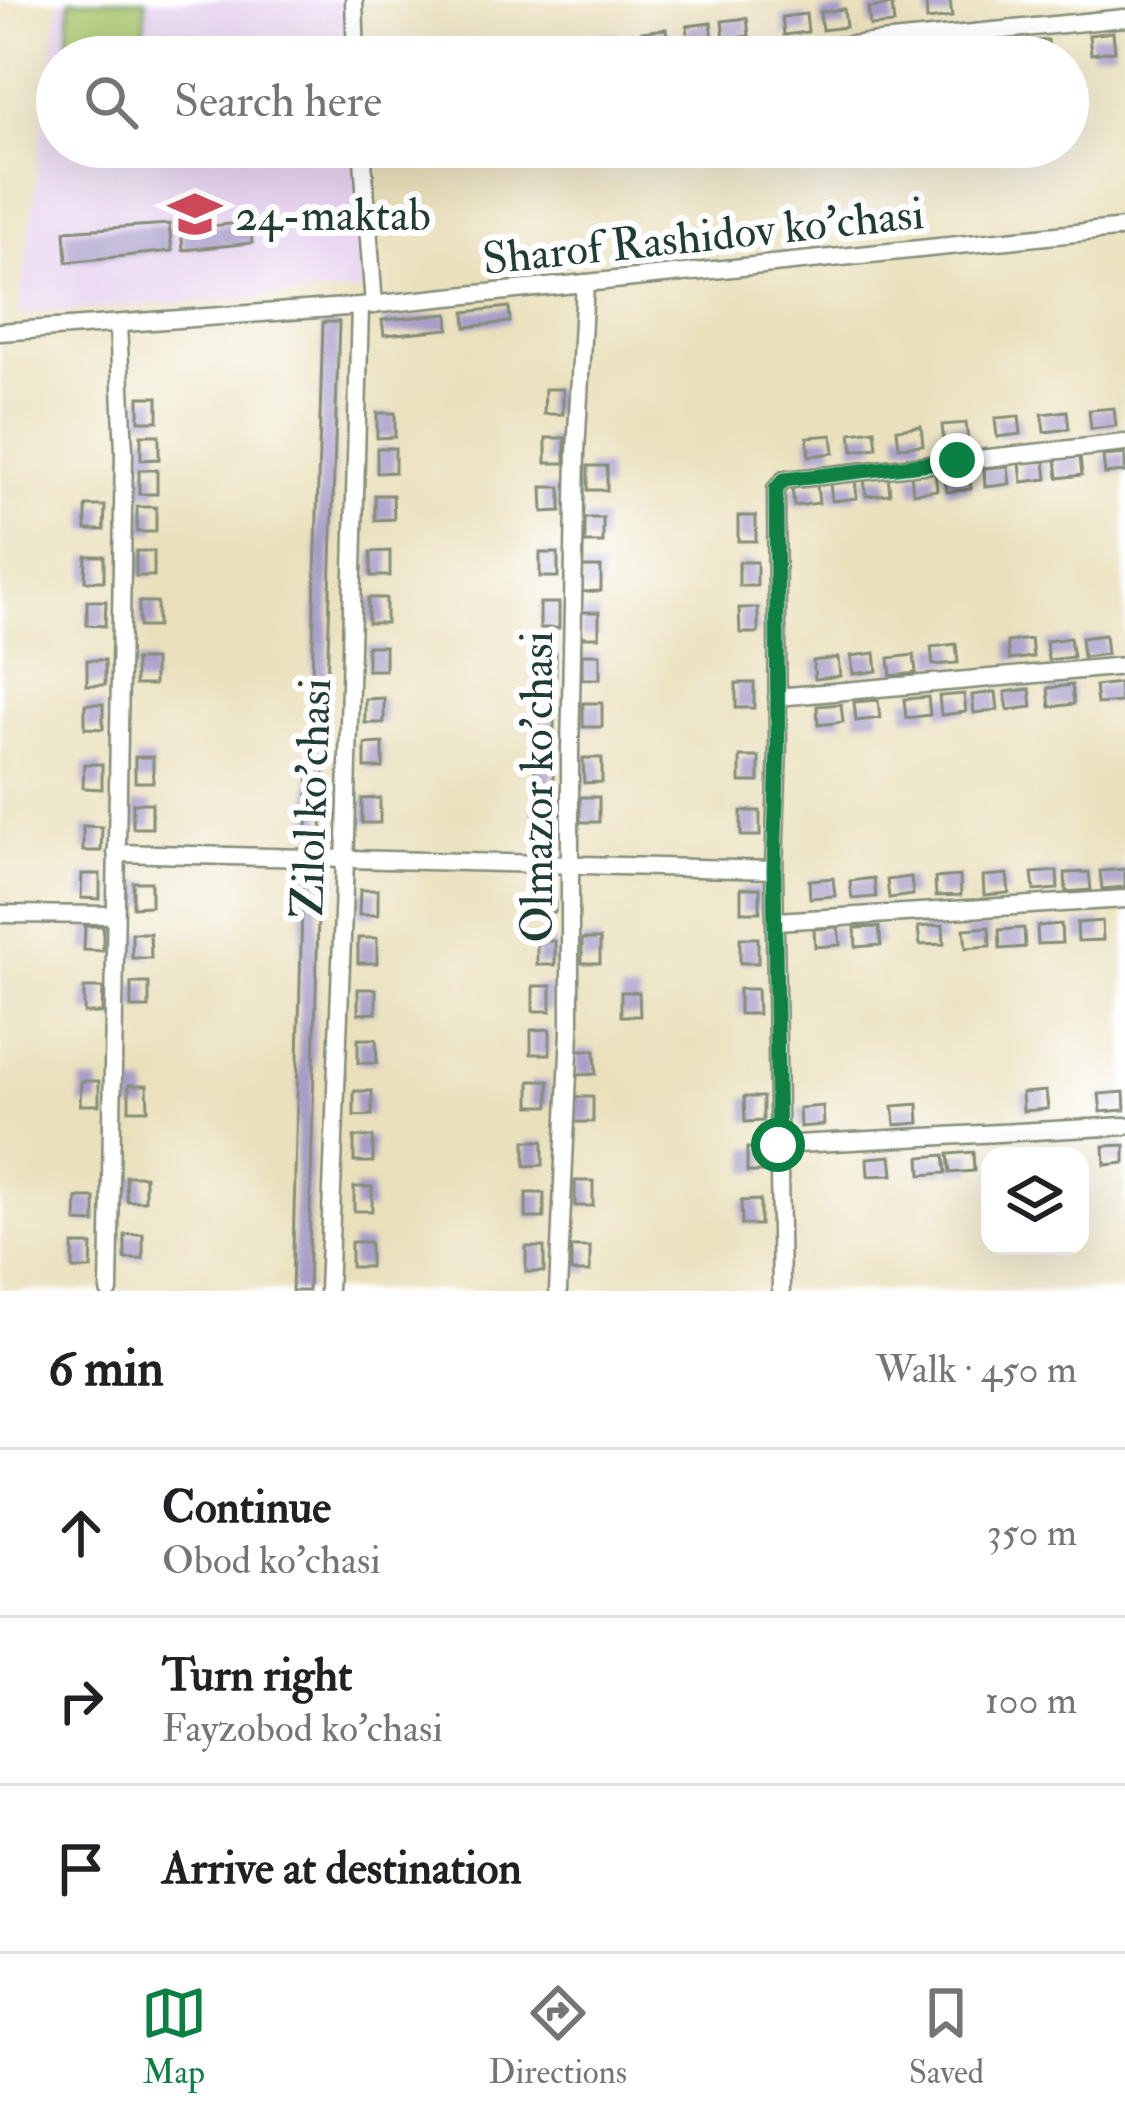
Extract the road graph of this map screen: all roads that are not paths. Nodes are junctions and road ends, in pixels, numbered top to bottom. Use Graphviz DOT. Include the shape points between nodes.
graph roads {
  1 [pos="353,0"];
  2 [pos="1125,17"];
  3 [pos="355,36"];
  4 [pos="936,36"];
  5 [pos="363,168"];
  6 [pos="1125,228"];
  7 [pos="585,283"];
  8 [pos="367,306"];
  9 [pos="118,324"];
  10 [pos="0,332"];
  11 [pos="1125,443"];
  12 [pos="1125,666"];
  13 [pos="777,698"];
  14 [pos="116,853"];
  15 [pos="345,858"];
  16 [pos="572,867"];
  17 [pos="774,870"];
  18 [pos="1125,899"];
  19 [pos="0,914"];
  20 [pos="114,915"];
  21 [pos="777,921"];
  22 [pos="1125,1126"];
  23 [pos="778,1145"];
  24 [pos="109,1291"];
  25 [pos="328,1291"];
  26 [pos="558,1291"];
  27 [pos="781,1291"];
  1 -- 3 [label="street"];
  2 -- 4 [label="street"];
  5 -- 8 [label="street, Zilol ko'chasi"];
  6 -- 7 [label="street, Sharof Rashidov ko'chasi"];
  7 -- 8 [label="street, Sharof Rashidov ko'chasi"];
  7 -- 16 [label="street, Olmazor ko'chasi"];
  8 -- 9 [label="street, Sharof Rashidov ko'chasi"];
  8 -- 15 [label="street, Zilol ko'chasi"];
  9 -- 10 [label="street, Sharof Rashidov ko'chasi"];
  9 -- 14 [label="street" via="124,452"];
  11 -- 13 [label="street" via="784,480 773,504"];
  12 -- 13 [label="street"];
  13 -- 17 [label="street"];
  14 -- 15 [label="street"];
  14 -- 20 [label="street"];
  15 -- 16 [label="street"];
  15 -- 25 [label="street, Zilol ko'chasi"];
  16 -- 17 [label="street"];
  16 -- 26 [label="street, Olmazor ko'chasi"];
  17 -- 21 [label="street"];
  18 -- 21 [label="street"];
  19 -- 20 [label="street"];
  20 -- 24 [label="street"];
  21 -- 23 [label="street"];
  22 -- 23 [label="street"];
  23 -- 27 [label="street"];
}
